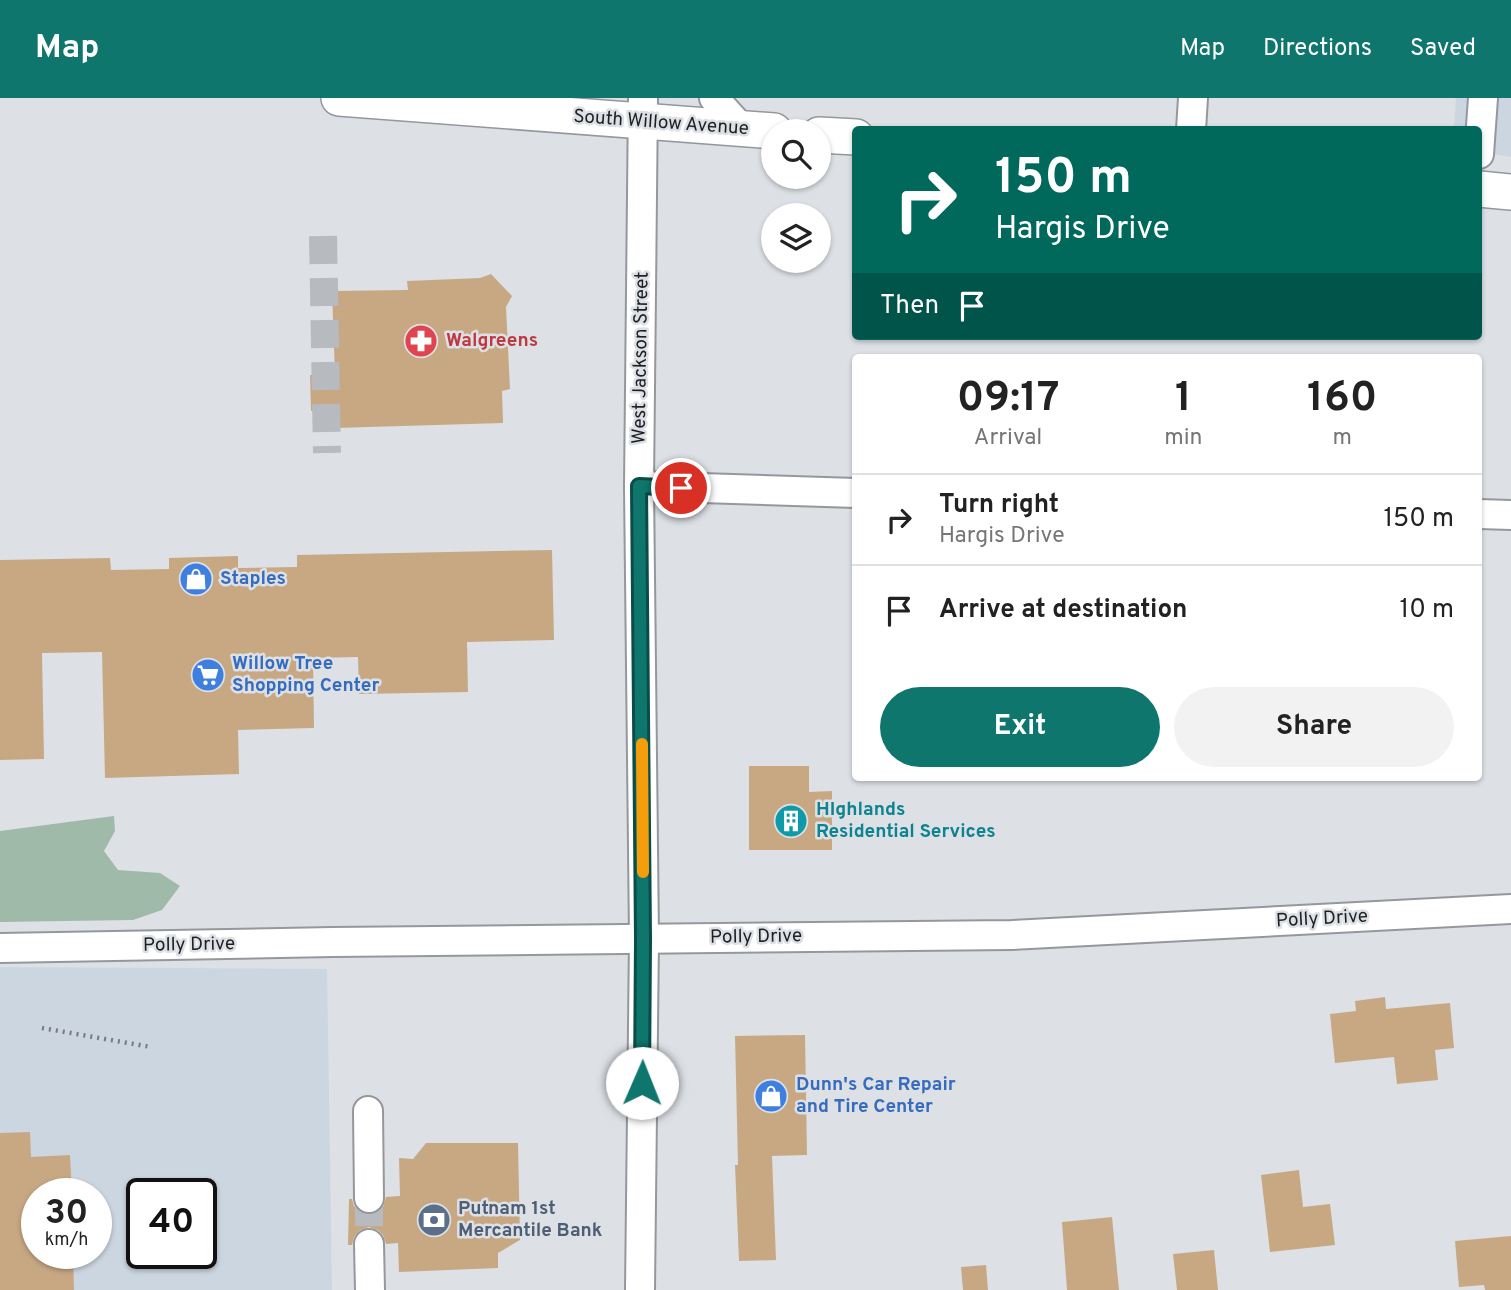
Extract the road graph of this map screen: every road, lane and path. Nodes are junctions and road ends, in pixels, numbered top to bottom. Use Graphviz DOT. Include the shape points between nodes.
graph roads {
  1 [pos="339,98"];
  2 [pos="714,98"];
  3 [pos="1193,98"];
  4 [pos="1483,98"];
  5 [pos="643,110"];
  6 [pos="1191,126"];
  7 [pos="1481,126"];
  8 [pos="758,130"];
  9 [pos="831,136"];
  10 [pos="852,137"];
  11 [pos="1482,188"];
  12 [pos="1511,192"];
  13 [pos="639,486"];
  14 [pos="852,494"];
  15 [pos="1482,514"];
  16 [pos="1511,515"];
  17 [pos="1511,909"];
  18 [pos="643,939"];
  19 [pos="0,948"];
  20 [pos="42,1028"];
  21 [pos="150,1047"];
  22 [pos="368,1111"];
  23 [pos="369,1198"];
  24 [pos="369,1244"];
  25 [pos="370,1290"];
  26 [pos="640,1290"];
  1 -- 5 [label="main road, South Willow Avenue"];
  2 -- 8 [label="street"];
  3 -- 6 [label="street"];
  4 -- 7 [label="street"];
  5 -- 8 [label="main road, South Willow Avenue"];
  5 -- 13 [label="street, West Jackson Street"];
  9 -- 10 [label="main road"];
  11 -- 12 [label="main road"];
  13 -- 14 [label="street"];
  13 -- 18 [label="street, West Jackson Street"];
  15 -- 16 [label="street"];
  17 -- 18 [label="street, Polly Drive" via="1012,935"];
  18 -- 19 [label="street, Polly Drive"];
  18 -- 26 [label="street, West Jackson Street"];
  20 -- 21 [label="path"];
  22 -- 23 [label="street"];
  24 -- 25 [label="street"];
}
